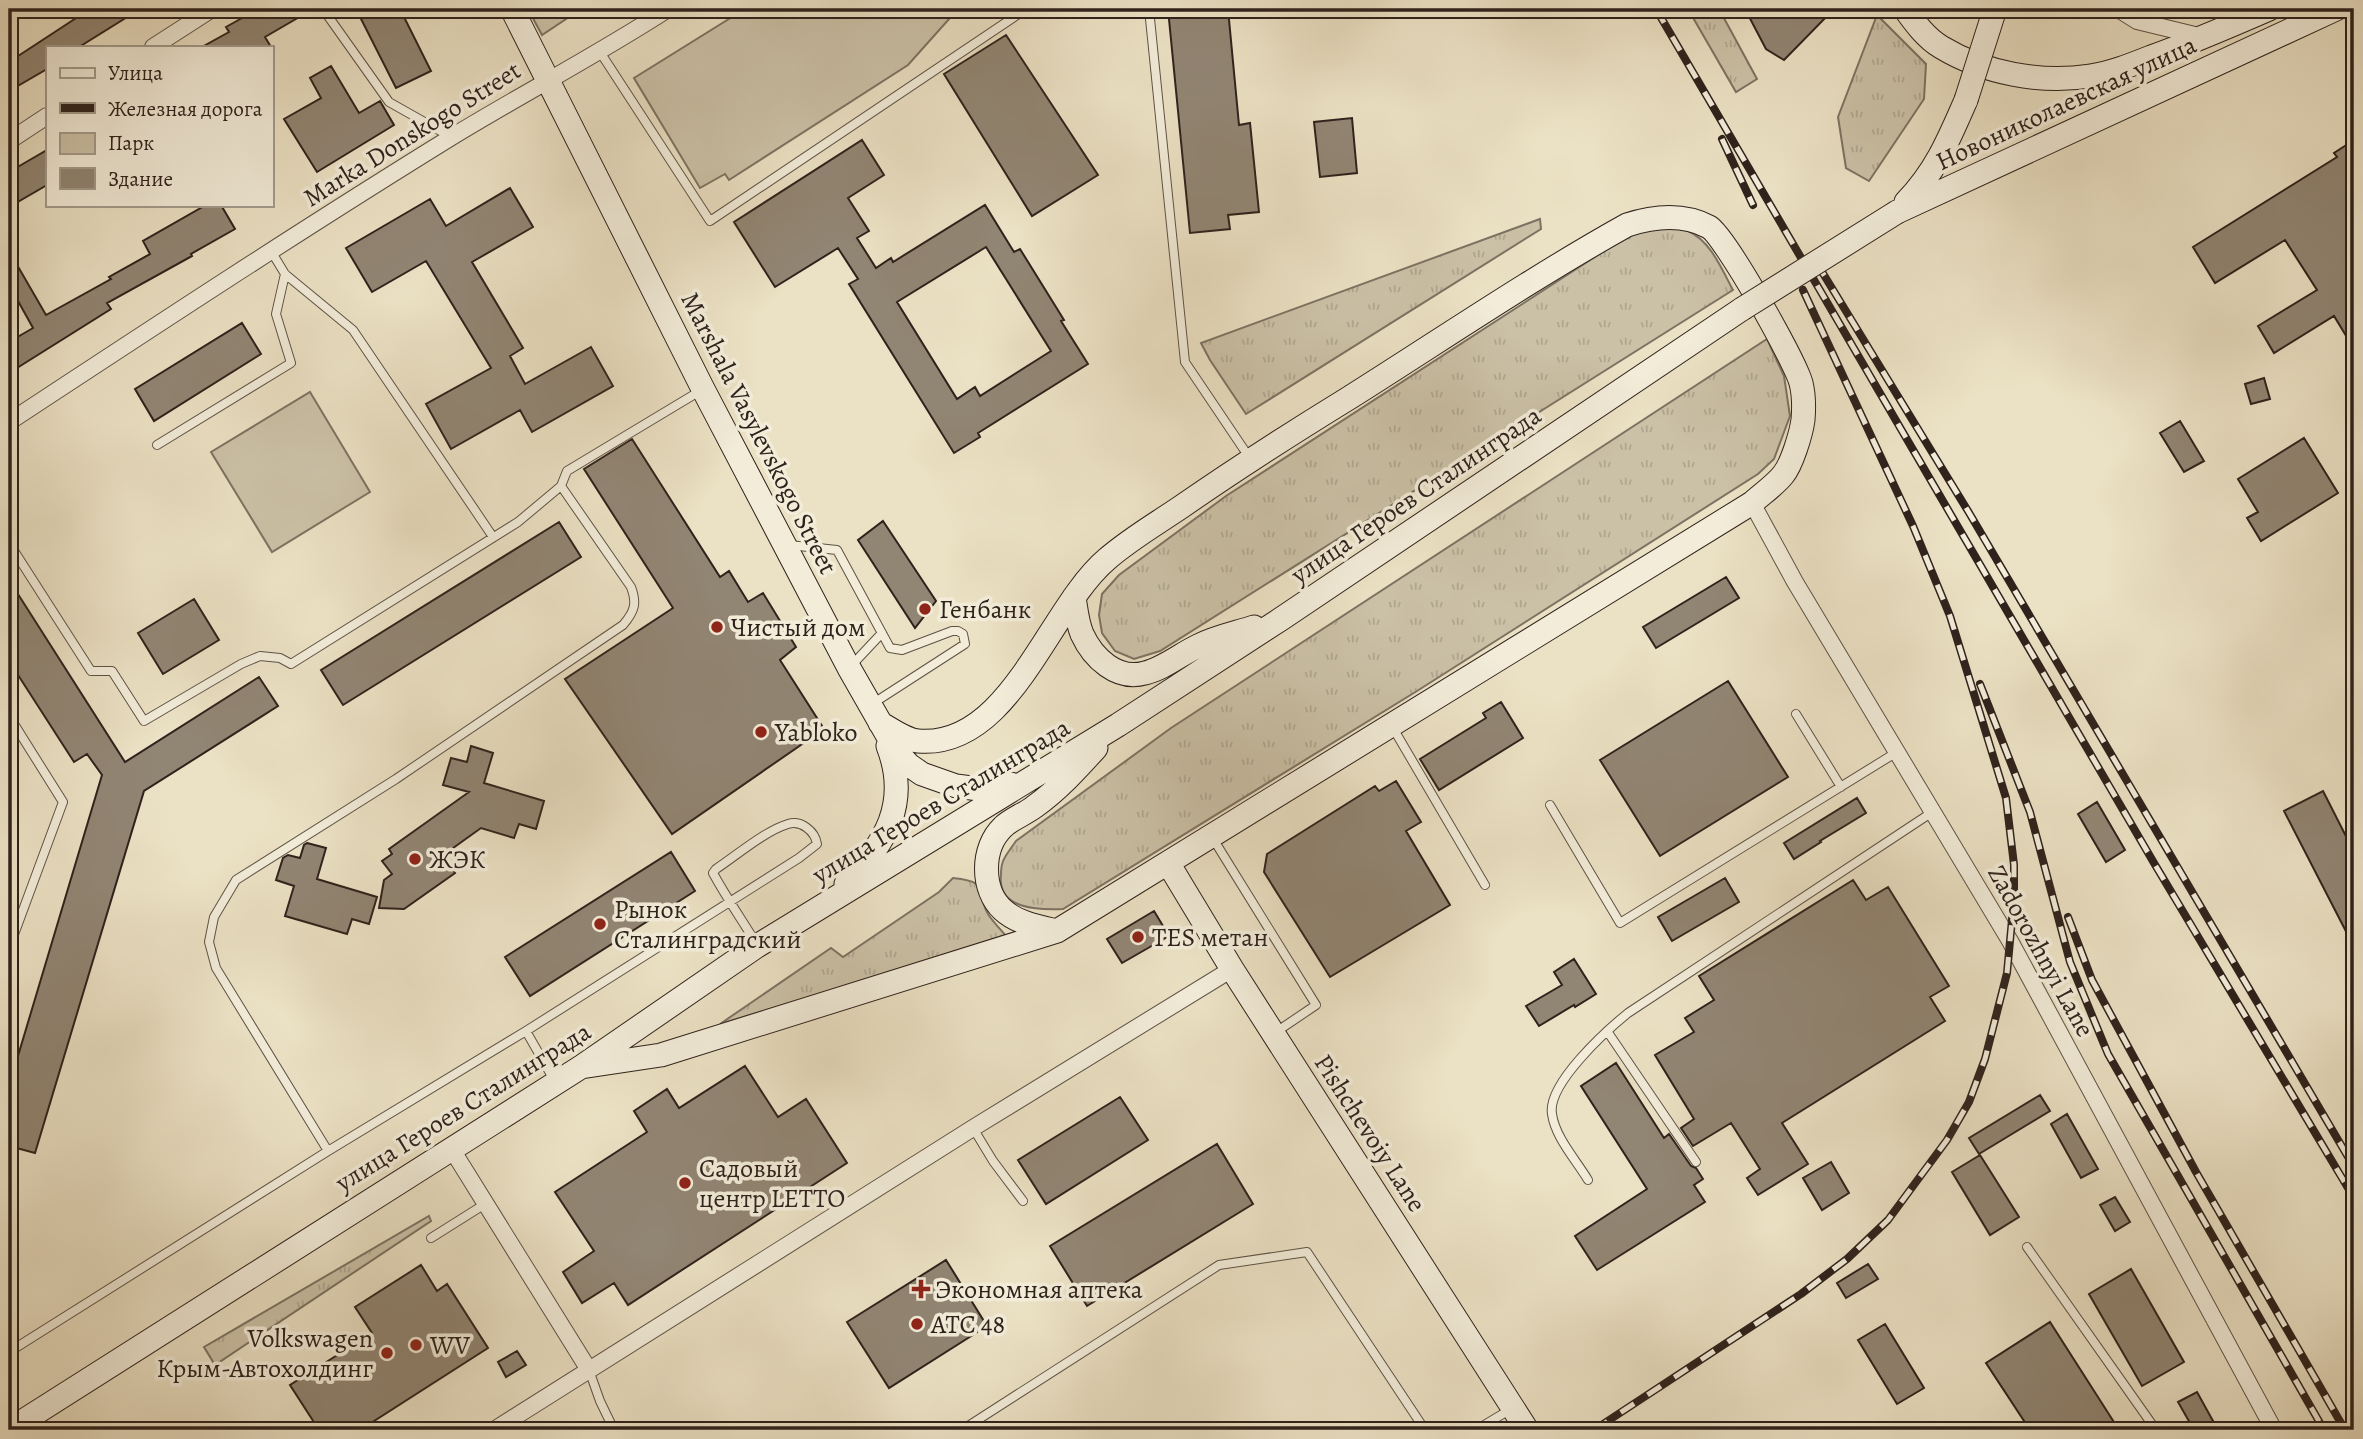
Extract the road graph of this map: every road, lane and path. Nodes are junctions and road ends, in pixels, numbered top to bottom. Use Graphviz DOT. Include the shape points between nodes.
graph roads {
  1 [pos="212,9"];
  2 [pos="323,9"];
  3 [pos="512,9"];
  4 [pos="668,9"];
  5 [pos="1026,9"];
  6 [pos="1149,9"];
  7 [pos="1905,9"];
  8 [pos="1995,9"];
  9 [pos="2118,9"];
  10 [pos="2269,9"];
  11 [pos="2336,9"];
  12 [pos="2205,38"];
  13 [pos="155,46"];
  14 [pos="600,52"];
  15 [pos="548,79"];
  16 [pos="46,117"];
  17 [pos="451,137"];
  18 [pos="9,141"];
  19 [pos="1897,212"];
  20 [pos="271,251"];
  21 [pos="285,274"];
  22 [pos="703,389"];
  23 [pos="9,422"];
  24 [pos="157,445"];
  25 [pos="1250,460"];
  26 [pos="561,486"];
  27 [pos="1752,503"];
  28 [pos="493,537"];
  29 [pos="9,543"];
  30 [pos="785,545"];
  31 [pos="1074,597"];
  32 [pos="1281,619"];
  33 [pos="882,633"];
  34 [pos="849,668"];
  35 [pos="875,714"];
  36 [pos="1796,715"];
  37 [pos="9,716"];
  38 [pos="1392,725"];
  39 [pos="1118,726"];
  40 [pos="1898,752"];
  41 [pos="1029,780"];
  42 [pos="1841,787"];
  43 [pos="1550,805"];
  44 [pos="1934,811"];
  45 [pos="1212,837"];
  46 [pos="1168,863"];
  47 [pos="1485,885"];
  48 [pos="730,902"];
  49 [pos="828,903"];
  50 [pos="1057,931"];
  51 [pos="758,946"];
  52 [pos="9,948"];
  53 [pos="1232,969"];
  54 [pos="526,1031"];
  55 [pos="1607,1031"];
  56 [pos="1273,1034"];
  57 [pos="581,1068"];
  58 [pos="556,1083"];
  59 [pos="973,1128"];
  60 [pos="451,1148"];
  61 [pos="328,1152"];
  62 [pos="1696,1162"];
  63 [pos="1588,1180"];
  64 [pos="1023,1201"];
  65 [pos="485,1204"];
  66 [pos="431,1238"];
  67 [pos="2028,1247"];
  68 [pos="9,1352"];
  69 [pos="589,1370"];
  70 [pos="1514,1408"];
  71 [pos="511,1426"];
  72 [pos="9,1430"];
  73 [pos="494,1430"];
  74 [pos="614,1430"];
  75 [pos="962,1430"];
  76 [pos="1425,1430"];
  77 [pos="1476,1430"];
  78 [pos="1527,1430"];
  79 [pos="2156,1430"];
  80 [pos="2274,1430"];
  1 -- 13 [label="street"];
  2 -- 17 [label="lane" via="389,102"];
  3 -- 15 [label="main road, Marshala Vasylevskogo Street"];
  4 -- 14 [label="street, Marka Donskogo Street"];
  5 -- 14 [label="lane" via="710,221"];
  6 -- 25 [label="lane" via="1185,362"];
  7 -- 12 [label="main road" via="1940,47 2008,74 2047,78 2090,76"];
  8 -- 19 [label="main road, bridge" via="1966,100 1942,156 1924,184"];
  9 -- 12 [label="street" via="2137,21"];
  10 -- 12 [label="main road"];
  11 -- 19 [label="main road, Новониколаевская улица"];
  14 -- 15 [label="street, Marka Donskogo Street"];
  15 -- 17 [label="street, Marka Donskogo Street"];
  15 -- 22 [label="main road, Marshala Vasylevskogo Street"];
  16 -- 18 [label="street"];
  17 -- 20 [label="street, Marka Donskogo Street"];
  19 -- 32 [label="main road, улица Героев Сталинграда, bridge" via="1742,309"];
  20 -- 21 [label="lane"];
  20 -- 23 [label="street, Marka Donskogo Street"];
  21 -- 24 [label="lane" via="276,314 290,363"];
  21 -- 28 [label="lane" via="353,330"];
  22 -- 26 [label="lane" via="567,471"];
  22 -- 30 [label="main road, Marshala Vasylevskogo Street"];
  25 -- 27 [label="main road" via="1607,236 1646,219 1671,216 1712,228 1785,347 1800,381 1803,422 1785,474"];
  25 -- 31 [label="main road" via="1106,560"];
  26 -- 28 [label="lane"];
  26 -- 61 [label="lane" via="631,587 636,601 633,614 396,779 236,880 214,917 209,942 216,968"];
  27 -- 38 [label="main road"];
  27 -- 40 [label="street, Zadorozhnyi Lane"];
  28 -- 29 [label="lane" via="291,664 260,656 144,721 112,671 91,671"];
  30 -- 33 [label="lane" via="837,550"];
  30 -- 34 [label="main road, Marshala Vasylevskogo Street"];
  31 -- 32 [label="main road" via="1083,635 1096,656 1107,666 1134,676 1201,644"];
  31 -- 35 [label="main road" via="1008,695 966,731 915,741"];
  32 -- 39 [label="main road, улица Героев Сталинграда"];
  33 -- 34 [label="lane"];
  33 -- 35 [label="lane" via="890,648 902,650 952,631 963,634 965,644"];
  34 -- 35 [label="main road, Marshala Vasylevskogo Street"];
  35 -- 41 [label="main road, Marshala Vasylevskogo Street" via="897,752 922,774 956,786 987,790"];
  35 -- 49 [label="main road" via="898,788 891,820 879,845"];
  36 -- 42 [label="lane"];
  37 -- 52 [label="lane" via="63,802"];
  38 -- 45 [label="main road"];
  38 -- 47 [label="lane"];
  39 -- 41 [label="main road, улица Героев Сталинграда"];
  39 -- 50 [label="main road" via="1059,788 1003,827 991,845 986,868 989,889 1002,910 1020,921"];
  40 -- 42 [label="lane"];
  40 -- 44 [label="street, Zadorozhnyi Lane"];
  41 -- 49 [label="main road, улица Героев Сталинграда"];
  42 -- 43 [label="lane" via="1620,923"];
  44 -- 55 [label="lane"];
  44 -- 80 [label="street, Zadorozhnyi Lane" via="2010,941"];
  45 -- 46 [label="main road"];
  45 -- 56 [label="lane" via="1316,1005"];
  46 -- 50 [label="main road"];
  46 -- 53 [label="main road, Pishchevoiy Lane"];
  48 -- 48 [label="lane" via="814,848 812,832 790,823 716,869 713,873"];
  48 -- 51 [label="lane"];
  48 -- 54 [label="lane"];
  49 -- 51 [label="main road, улица Героев Сталинграда"];
  50 -- 57 [label="main road" via="661,1055"];
  51 -- 57 [label="main road, улица Героев Сталинграда"];
  53 -- 56 [label="main road, Pishchevoiy Lane"];
  53 -- 59 [label="street"];
  54 -- 58 [label="lane"];
  54 -- 61 [label="lane"];
  55 -- 62 [label="lane"];
  55 -- 63 [label="lane" via="1572,1069 1555,1095 1551,1112"];
  56 -- 70 [label="main road, Pishchevoiy Lane"];
  57 -- 58 [label="main road, улица Героев Сталинграда"];
  58 -- 60 [label="main road, улица Героев Сталинграда"];
  59 -- 64 [label="lane"];
  59 -- 69 [label="street"];
  60 -- 65 [label="street"];
  60 -- 72 [label="main road, улица Героев Сталинграда"];
  61 -- 68 [label="lane"];
  65 -- 66 [label="lane"];
  65 -- 69 [label="street"];
  67 -- 79 [label="lane"];
  69 -- 71 [label="street"];
  69 -- 74 [label="lane"];
  70 -- 77 [label="lane"];
  70 -- 78 [label="main road, Pishchevoiy Lane"];
  71 -- 73 [label="street"];
  75 -- 76 [label="lane" via="1219,1265 1307,1252"];
}
